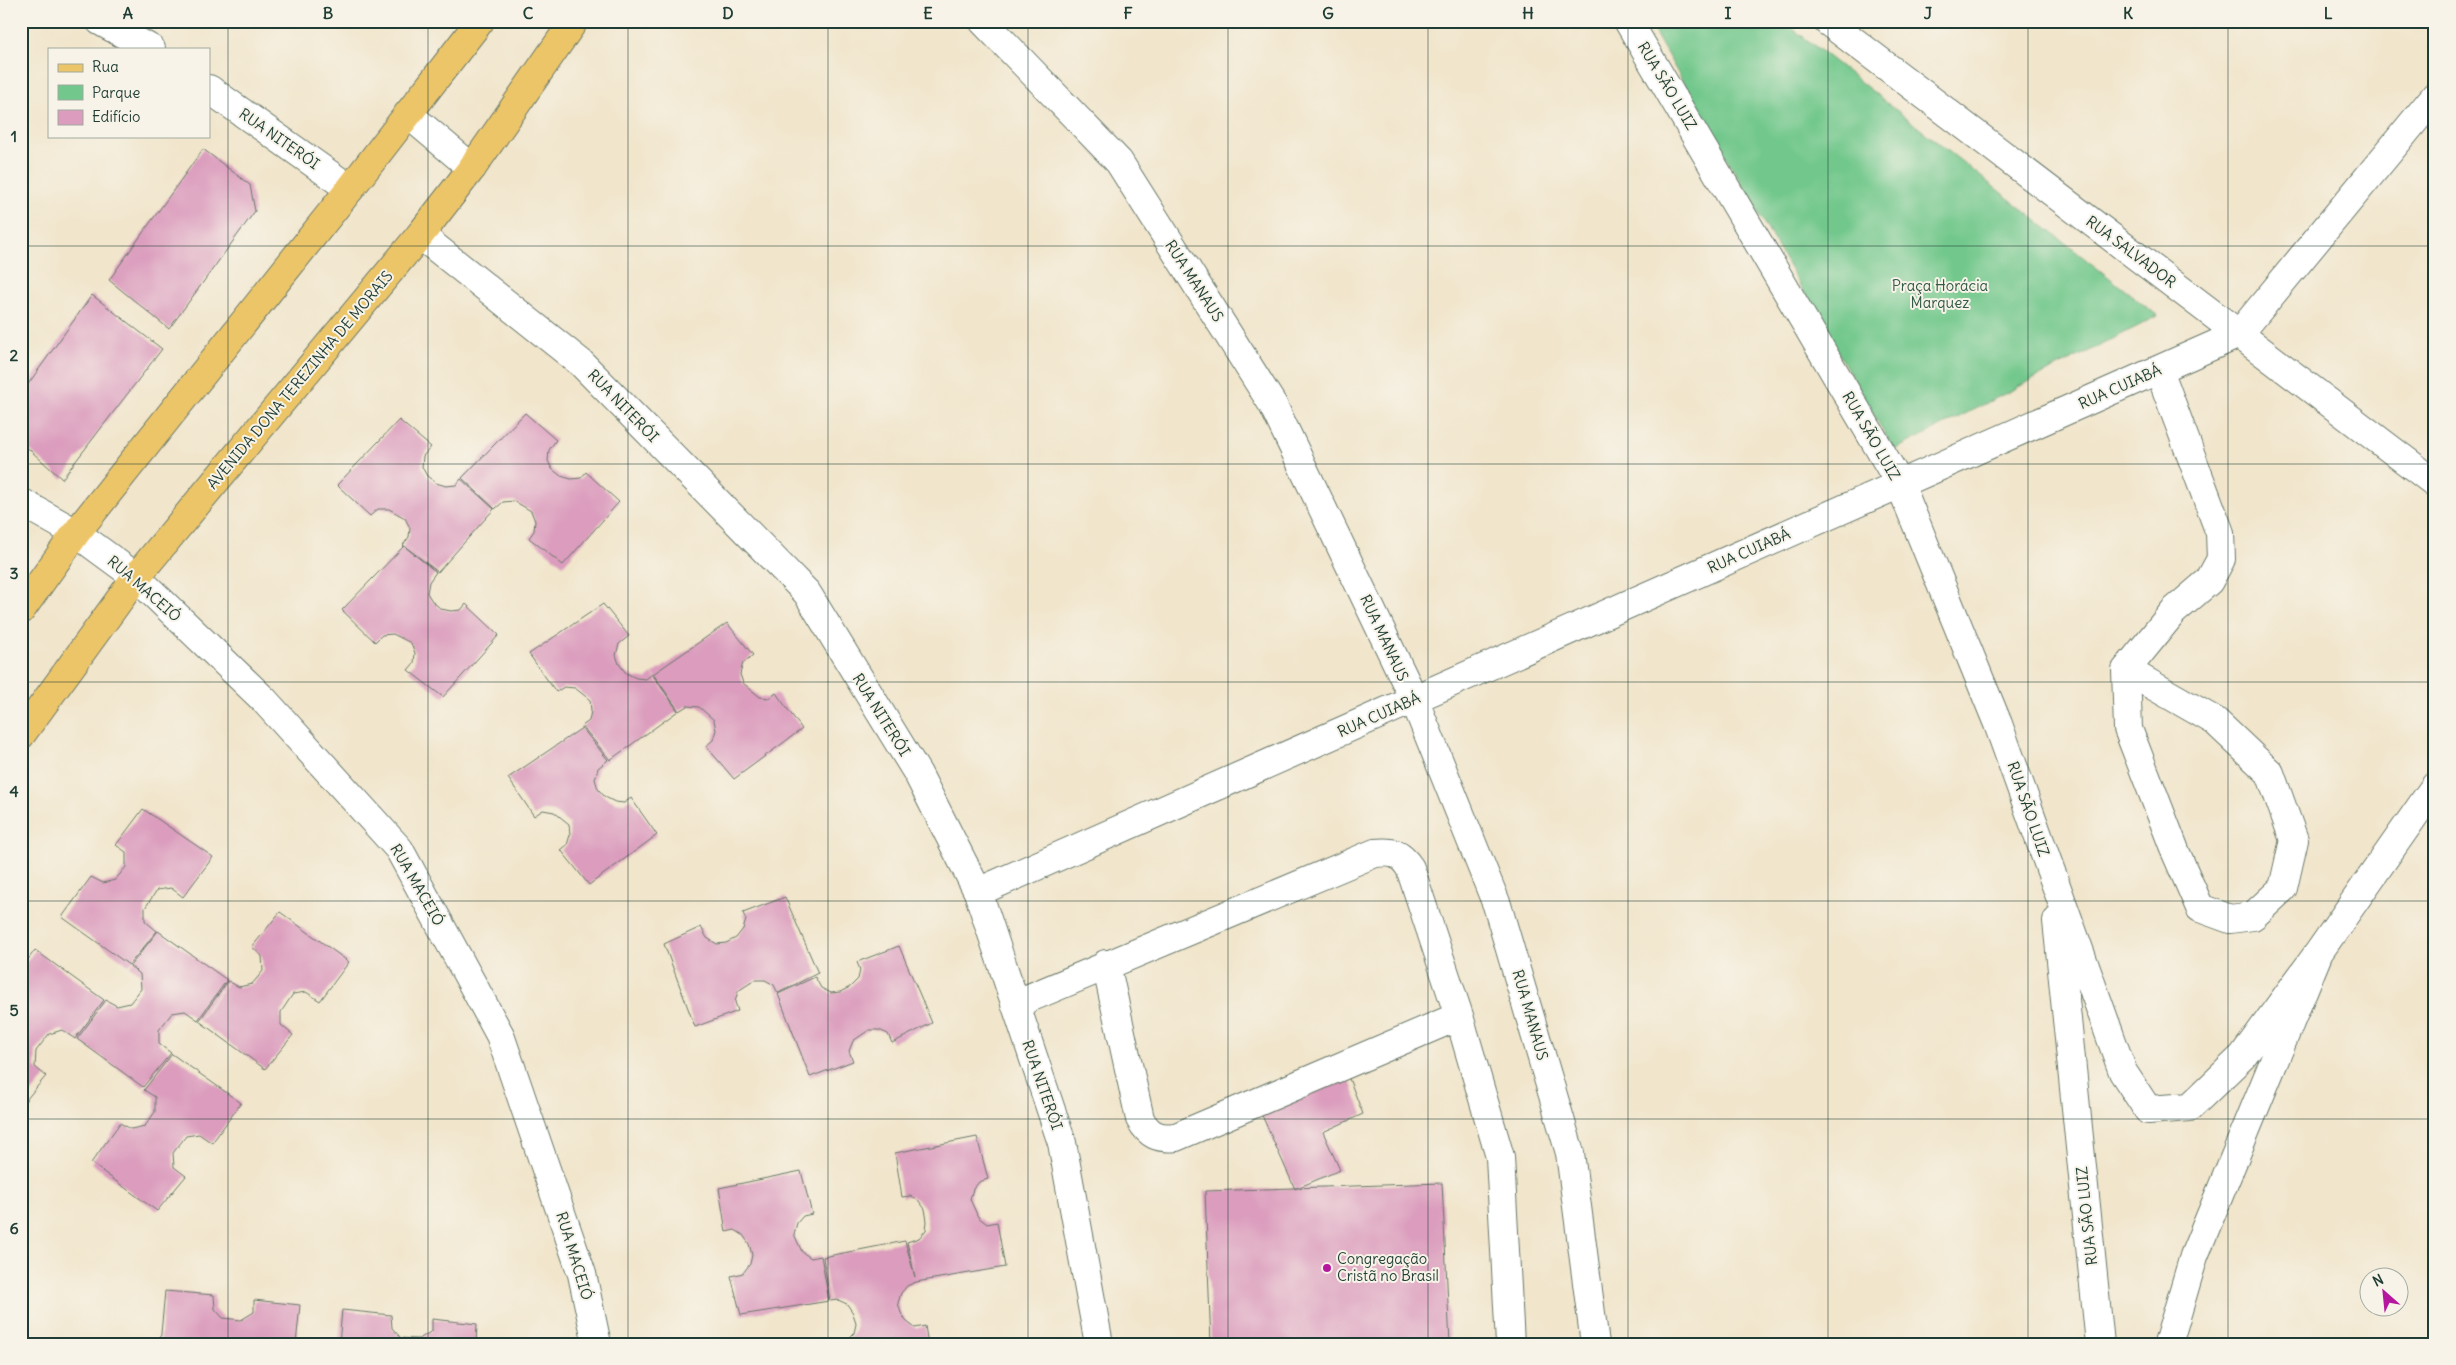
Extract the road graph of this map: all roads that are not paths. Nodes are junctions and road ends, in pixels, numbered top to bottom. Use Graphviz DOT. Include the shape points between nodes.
graph roads {
  1 [pos="100,21"];
  2 [pos="480,21"];
  3 [pos="574,21"];
  4 [pos="983,21"];
  5 [pos="1628,21"];
  6 [pos="1827,21"];
  7 [pos="149,48"];
  8 [pos="210,91"];
  9 [pos="2435,96"];
  10 [pos="408,114"];
  11 [pos="472,168"];
  12 [pos="350,189"];
  13 [pos="420,235"];
  14 [pos="2239,334"];
  15 [pos="2159,370"];
  16 [pos="2435,483"];
  17 [pos="1900,484"];
  18 [pos="21,502"];
  19 [pos="76,534"];
  20 [pos="136,578"];
  21 [pos="21,610"];
  22 [pos="2126,670"];
  23 [pos="1414,699"];
  24 [pos="21,735"];
  25 [pos="2435,786"];
  26 [pos="2053,880"];
  27 [pos="978,892"];
  28 [pos="2319,952"];
  29 [pos="1106,964"];
  30 [pos="1015,1004"];
  31 [pos="1460,1016"];
  32 [pos="597,1344"];
  33 [pos="1099,1344"];
  34 [pos="1510,1344"];
  35 [pos="1595,1344"];
  36 [pos="2100,1344"];
  37 [pos="2168,1344"];
  1 -- 7 [label="street"];
  2 -- 10 [label="main road"];
  3 -- 11 [label="main road, AVENIDA DONA TEREZINHA DE MORAIS"];
  4 -- 23 [label="street, RUA MANAUS" via="1119,162 1274,404"];
  5 -- 17 [label="street, RUA SÃO LUIZ"];
  6 -- 14 [label="street, RUA SALVADOR"];
  8 -- 12 [label="street, RUA NITERÓI"];
  9 -- 14 [label="street, RUA CUIABÁ"];
  10 -- 11 [label="street"];
  10 -- 12 [label="main road"];
  11 -- 13 [label="main road, AVENIDA DONA TEREZINHA DE MORAIS"];
  12 -- 19 [label="main road"];
  13 -- 20 [label="main road, AVENIDA DONA TEREZINHA DE MORAIS"];
  13 -- 27 [label="street, RUA NITERÓI" via="581,363 807,593 918,774"];
  14 -- 15 [label="street, RUA CUIABÁ"];
  14 -- 16 [label="street, RUA SALVADOR"];
  15 -- 17 [label="street, RUA CUIABÁ"];
  15 -- 22 [label="street" via="2220,533 2221,559 2209,581 2174,612"];
  17 -- 23 [label="street, RUA CUIABÁ"];
  17 -- 26 [label="street, RUA SÃO LUIZ" via="1998,724"];
  18 -- 19 [label="street, RUA MACEIÓ"];
  19 -- 20 [label="street, RUA MACEIÓ"];
  19 -- 21 [label="main road"];
  20 -- 24 [label="main road, AVENIDA DONA TEREZINHA DE MORAIS"];
  20 -- 32 [label="street, RUA MACEIÓ" via="264,700 399,849 500,1036 582,1274"];
  22 -- 22 [label="street" via="2128,729 2200,908 2230,920 2253,916 2283,888 2294,840 2270,773 2214,721"];
  23 -- 27 [label="street, RUA CUIABÁ"];
  23 -- 35 [label="street, RUA MANAUS" via="1498,905 1570,1153"];
  25 -- 28 [label="street, RUA SÃO LUIZ"];
  26 -- 28 [label="street, RUA SÃO LUIZ" via="2123,1072 2148,1110 2190,1107 2243,1056"];
  26 -- 36 [label="street, RUA SÃO LUIZ"];
  27 -- 30 [label="street, RUA NITERÓI"];
  28 -- 37 [label="street, RUA SÃO LUIZ" via="2194,1256"];
  29 -- 30 [label="street"];
  29 -- 31 [label="street" via="1375,853 1389,851 1402,856 1410,868"];
  29 -- 31 [label="street" via="1140,1119 1147,1132 1161,1138 1176,1137"];
  30 -- 33 [label="street, RUA NITERÓI" via="1062,1143"];
  31 -- 34 [label="street" via="1500,1157"];
}
